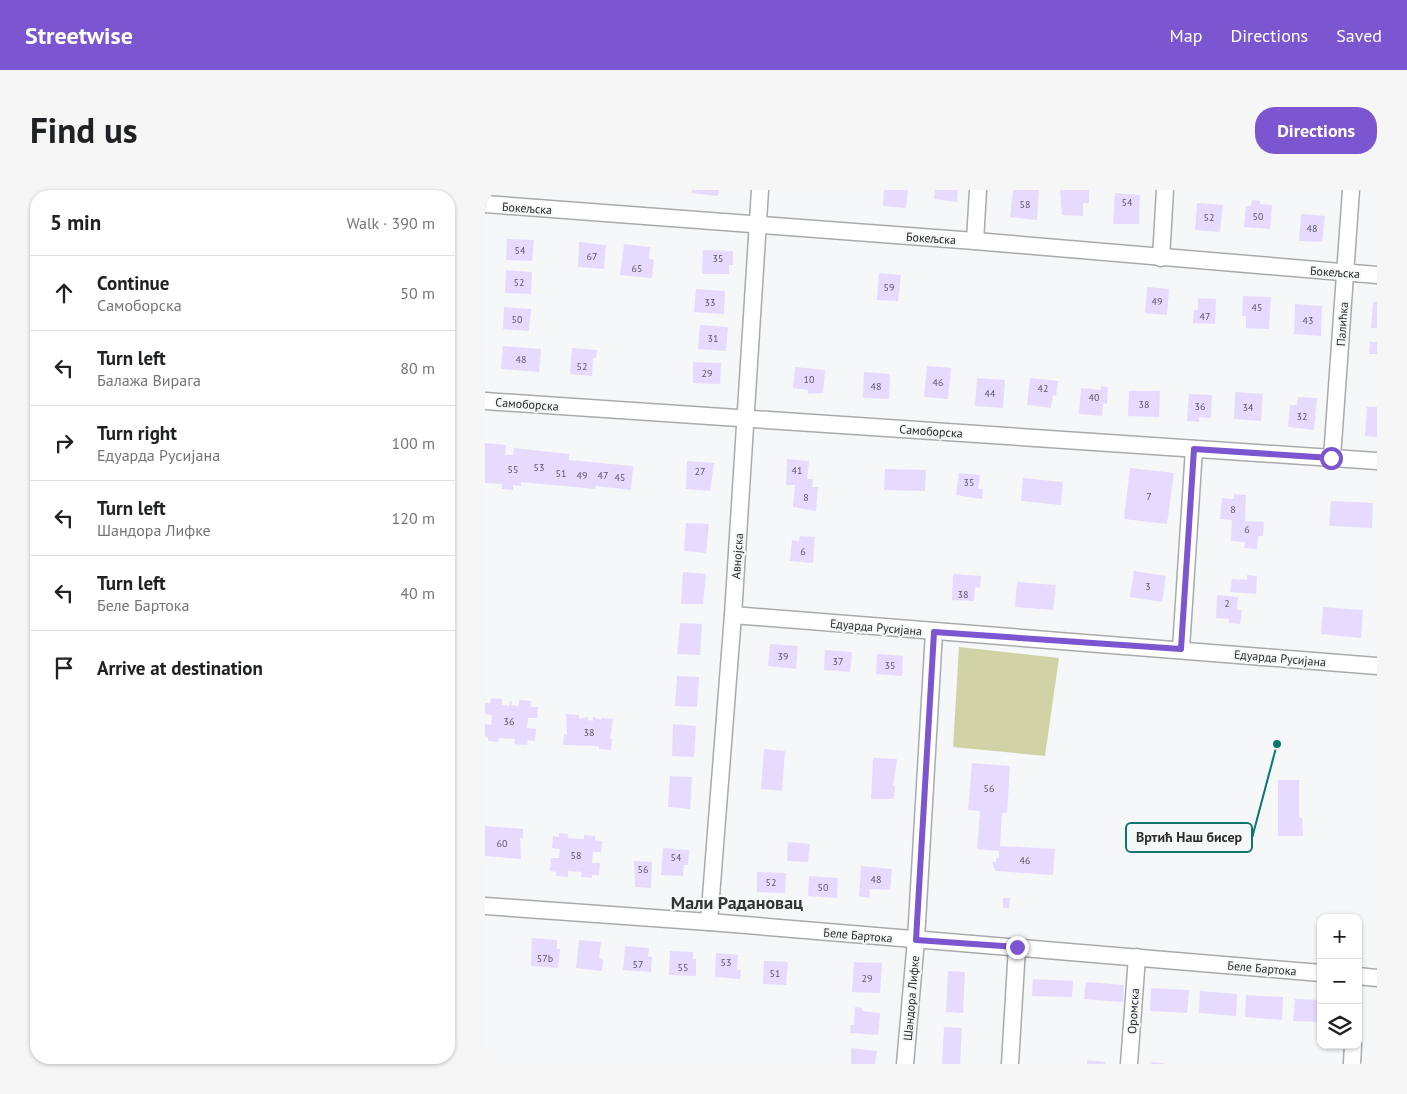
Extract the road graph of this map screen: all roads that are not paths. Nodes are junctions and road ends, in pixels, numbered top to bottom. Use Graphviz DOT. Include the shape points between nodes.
graph roads {
  1 [pos="760,190"];
  2 [pos="978,190"];
  3 [pos="1165,190"];
  4 [pos="1351,190"];
  5 [pos="485,204"];
  6 [pos="758,225"];
  7 [pos="975,241"];
  8 [pos="1161,258"];
  9 [pos="1346,273"];
  10 [pos="1377,275"];
  11 [pos="485,401"];
  12 [pos="746,419"];
  13 [pos="1194,449"];
  14 [pos="1331,458"];
  15 [pos="1377,461"];
  16 [pos="733,615"];
  17 [pos="934,632"];
  18 [pos="1181,649"];
  19 [pos="1377,666"];
  20 [pos="485,906"];
  21 [pos="709,922"];
  22 [pos="916,940"];
  23 [pos="1017,947"];
  24 [pos="1137,957"];
  25 [pos="1317,973"];
  26 [pos="1362,976"];
  27 [pos="1377,978"];
  28 [pos="1353,1049"];
  29 [pos="905,1064"];
  30 [pos="1010,1064"];
  31 [pos="1129,1064"];
  32 [pos="1352,1064"];
  1 -- 6 [label="street, Авнојска"];
  2 -- 7 [label="street"];
  3 -- 8 [label="street"];
  4 -- 9 [label="street, Палићка"];
  5 -- 6 [label="street, Бокељска"];
  6 -- 7 [label="street, Бокељска"];
  6 -- 12 [label="street, Авнојска"];
  7 -- 8 [label="street, Бокељска"];
  8 -- 9 [label="street, Бокељска"];
  9 -- 10 [label="street, Бокељска"];
  9 -- 14 [label="street, Палићка"];
  11 -- 12 [label="street, Самоборска"];
  12 -- 13 [label="street, Самоборска"];
  12 -- 16 [label="street, Авнојска"];
  13 -- 14 [label="street, Самоборска"];
  13 -- 18 [label="street"];
  14 -- 15 [label="street, Самоборска"];
  16 -- 17 [label="street, Едуарда Русијана"];
  16 -- 21 [label="street, Авнојска"];
  17 -- 18 [label="street, Едуарда Русијана"];
  17 -- 22 [label="street, Шандора Лифке"];
  18 -- 19 [label="street, Едуарда Русијана"];
  20 -- 21 [label="street, Беле Бартока"];
  21 -- 22 [label="street, Беле Бартока"];
  22 -- 23 [label="street, Беле Бартока"];
  22 -- 29 [label="street, Шандора Лифке"];
  23 -- 24 [label="street, Беле Бартока"];
  23 -- 30 [label="street"];
  24 -- 25 [label="street, Беле Бартока"];
  24 -- 31 [label="street, Оромска"];
  26 -- 27 [label="street"];
  28 -- 32 [label="street"];
}
